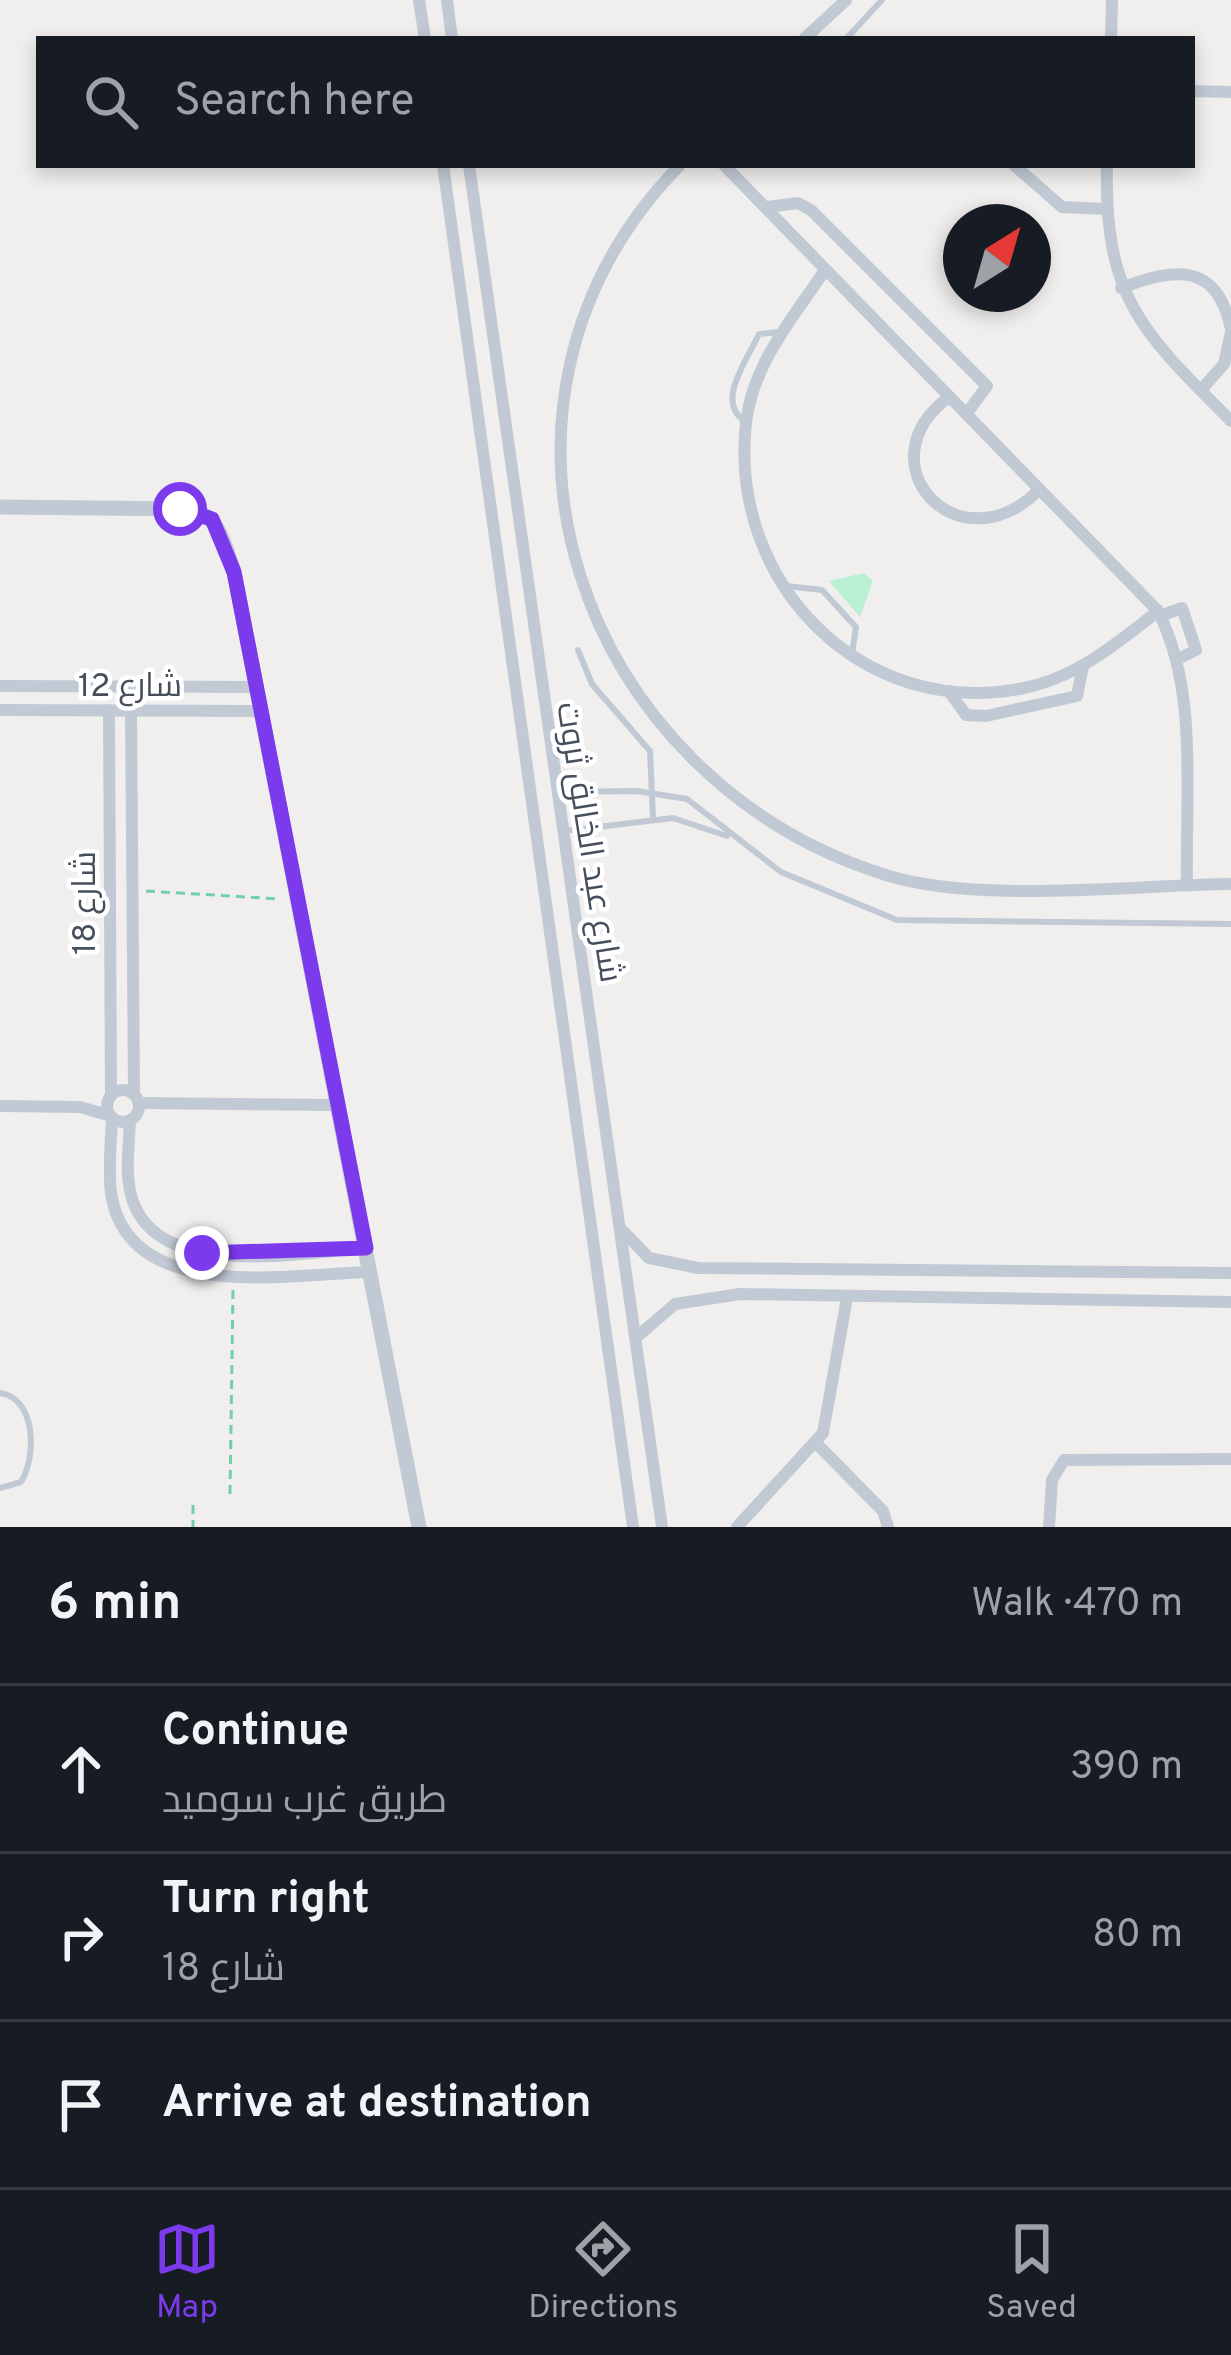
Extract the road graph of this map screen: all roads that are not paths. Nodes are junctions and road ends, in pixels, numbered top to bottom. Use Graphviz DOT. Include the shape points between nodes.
graph roads {
  1 [pos="419,0"];
  2 [pos="447,0"];
  3 [pos="846,0"];
  4 [pos="882,0"];
  5 [pos="1112,0"];
  6 [pos="424,36"];
  7 [pos="452,36"];
  8 [pos="807,36"];
  9 [pos="849,36"];
  10 [pos="1111,36"];
  11 [pos="1195,91"];
  12 [pos="1231,92"];
  13 [pos="443,168"];
  14 [pos="470,168"];
  15 [pos="677,168"];
  16 [pos="727,168"];
  17 [pos="1018,168"];
  18 [pos="1107,168"];
  19 [pos="767,207"];
  20 [pos="1106,209"];
  21 [pos="825,270"];
  22 [pos="1121,288"];
  23 [pos="1231,331"];
  24 [pos="780,332"];
  25 [pos="1201,390"];
  26 [pos="949,397"];
  27 [pos="967,413"];
  28 [pos="1231,421"];
  29 [pos="746,422"];
  30 [pos="1038,491"];
  31 [pos="0,507"];
  32 [pos="784,586"];
  33 [pos="1159,614"];
  34 [pos="578,650"];
  35 [pos="852,658"];
  36 [pos="1178,659"];
  37 [pos="1083,666"];
  38 [pos="0,686"];
  39 [pos="256,687"];
  40 [pos="949,691"];
  41 [pos="0,710"];
  42 [pos="109,710"];
  43 [pos="131,710"];
  44 [pos="260,711"];
  45 [pos="558,792"];
  46 [pos="654,792"];
  47 [pos="653,818"];
  48 [pos="564,831"];
  49 [pos="730,837"];
  50 [pos="1231,884"];
  51 [pos="1186,885"];
  52 [pos="1231,924"];
  53 [pos="581,952"];
  54 [pos="550,958"];
  55 [pos="110,1096"];
  56 [pos="137,1098"];
  57 [pos="336,1105"];
  58 [pos="0,1106"];
  59 [pos="80,1107"];
  60 [pos="111,1117"];
  61 [pos="130,1121"];
  62 [pos="622,1229"];
  63 [pos="366,1248"];
  64 [pos="739,1269"];
  65 [pos="1118,1269"];
  66 [pos="370,1272"];
  67 [pos="1231,1273"];
  68 [pos="740,1294"];
  69 [pos="1113,1297"];
  70 [pos="847,1298"];
  71 [pos="1231,1302"];
  72 [pos="638,1336"];
  73 [pos="0,1393"];
  74 [pos="817,1444"];
  75 [pos="1231,1459"];
  76 [pos="0,1488"];
  77 [pos="419,1527"];
  78 [pos="633,1527"];
  79 [pos="662,1527"];
  80 [pos="737,1527"];
  81 [pos="888,1527"];
  82 [pos="1049,1527"];
  1 -- 6 [label="street"];
  2 -- 7 [label="street"];
  3 -- 8 [label="street"];
  4 -- 9 [label="lane"];
  5 -- 10 [label="street"];
  11 -- 12 [label="street"];
  13 -- 54 [label="street, شارع عبد الخالق ثروت"];
  14 -- 45 [label="street, شارع عبد الخالق ثروت"];
  15 -- 51 [label="street" via="640,210 592,290 558,430 568,542 603,636 641,700 751,808 828,854 890,877 953,889"];
  16 -- 19 [label="street"];
  17 -- 20 [label="street" via="1062,207"];
  18 -- 20 [label="street"];
  19 -- 21 [label="street"];
  19 -- 27 [label="street" via="798,202 811,210 987,386"];
  20 -- 22 [label="street"];
  21 -- 24 [label="street"];
  21 -- 26 [label="street"];
  22 -- 23 [label="street" via="1156,275 1208,282 1226,305"];
  22 -- 25 [label="street" via="1144,329"];
  23 -- 25 [label="street" via="1223,364"];
  24 -- 29 [label="street"];
  24 -- 29 [label="lane" via="759,334 730,396"];
  25 -- 28 [label="street"];
  26 -- 27 [label="street"];
  26 -- 30 [label="street" via="917,432 917,479 931,500 950,514 992,520"];
  27 -- 30 [label="street"];
  29 -- 32 [label="street" via="755,521"];
  30 -- 33 [label="street"];
  31 -- 39 [label="street" via="204,513 234,572"];
  32 -- 35 [label="street" via="829,643"];
  32 -- 35 [label="lane" via="822,590 856,627"];
  33 -- 36 [label="street"];
  33 -- 36 [label="street" via="1182,608 1196,650"];
  33 -- 37 [label="street"];
  34 -- 46 [label="lane" via="592,683 650,751"];
  35 -- 40 [label="street"];
  36 -- 51 [label="street"];
  37 -- 40 [label="street" via="1029,687"];
  37 -- 40 [label="street" via="1077,696 986,716 966,715"];
  38 -- 39 [label="street, شارع 12"];
  39 -- 44 [label="street"];
  41 -- 42 [label="street, شارع 12"];
  42 -- 43 [label="street, شارع 12"];
  42 -- 55 [label="street, شارع 18"];
  43 -- 44 [label="street, شارع 12"];
  43 -- 56 [label="street, شارع 18"];
  44 -- 57 [label="street"];
  45 -- 46 [label="lane"];
  45 -- 48 [label="street, شارع عبد الخالق ثروت"];
  46 -- 47 [label="lane"];
  46 -- 49 [label="lane" via="687,799"];
  47 -- 48 [label="lane"];
  47 -- 49 [label="lane"];
  48 -- 53 [label="street, شارع عبد الخالق ثروت"];
  49 -- 52 [label="lane" via="781,872 897,920"];
  50 -- 51 [label="street"];
  53 -- 54 [label="street"];
  53 -- 62 [label="street, شارع عبد الخالق ثروت"];
  54 -- 78 [label="street, شارع عبد الخالق ثروت"];
  55 -- 56 [label="street" via="120,1089"];
  55 -- 59 [label="street"];
  55 -- 60 [label="street, شارع 18"];
  56 -- 57 [label="street"];
  56 -- 61 [label="street"];
  57 -- 63 [label="street"];
  58 -- 59 [label="street"];
  59 -- 60 [label="street"];
  60 -- 61 [label="street"];
  60 -- 66 [label="street" via="111,1194 130,1236 167,1266 233,1276"];
  61 -- 63 [label="street" via="130,1193 145,1223 171,1244 233,1256"];
  62 -- 64 [label="street" via="636,1249 668,1266"];
  62 -- 72 [label="street, شارع عبد الخالق ثروت"];
  63 -- 66 [label="street"];
  64 -- 65 [label="street"];
  64 -- 68 [label="street"];
  65 -- 67 [label="street"];
  65 -- 69 [label="street"];
  66 -- 77 [label="street"];
  68 -- 70 [label="street"];
  68 -- 72 [label="street" via="675,1304"];
  69 -- 70 [label="street"];
  69 -- 71 [label="street"];
  70 -- 74 [label="street" via="832,1403"];
  72 -- 79 [label="street, شارع عبد الخالق ثروت"];
  73 -- 76 [label="lane" via="26,1409 28,1460 21,1482"];
  74 -- 80 [label="street"];
  74 -- 81 [label="street" via="883,1511"];
  75 -- 82 [label="street" via="1064,1460 1052,1480"];
}
